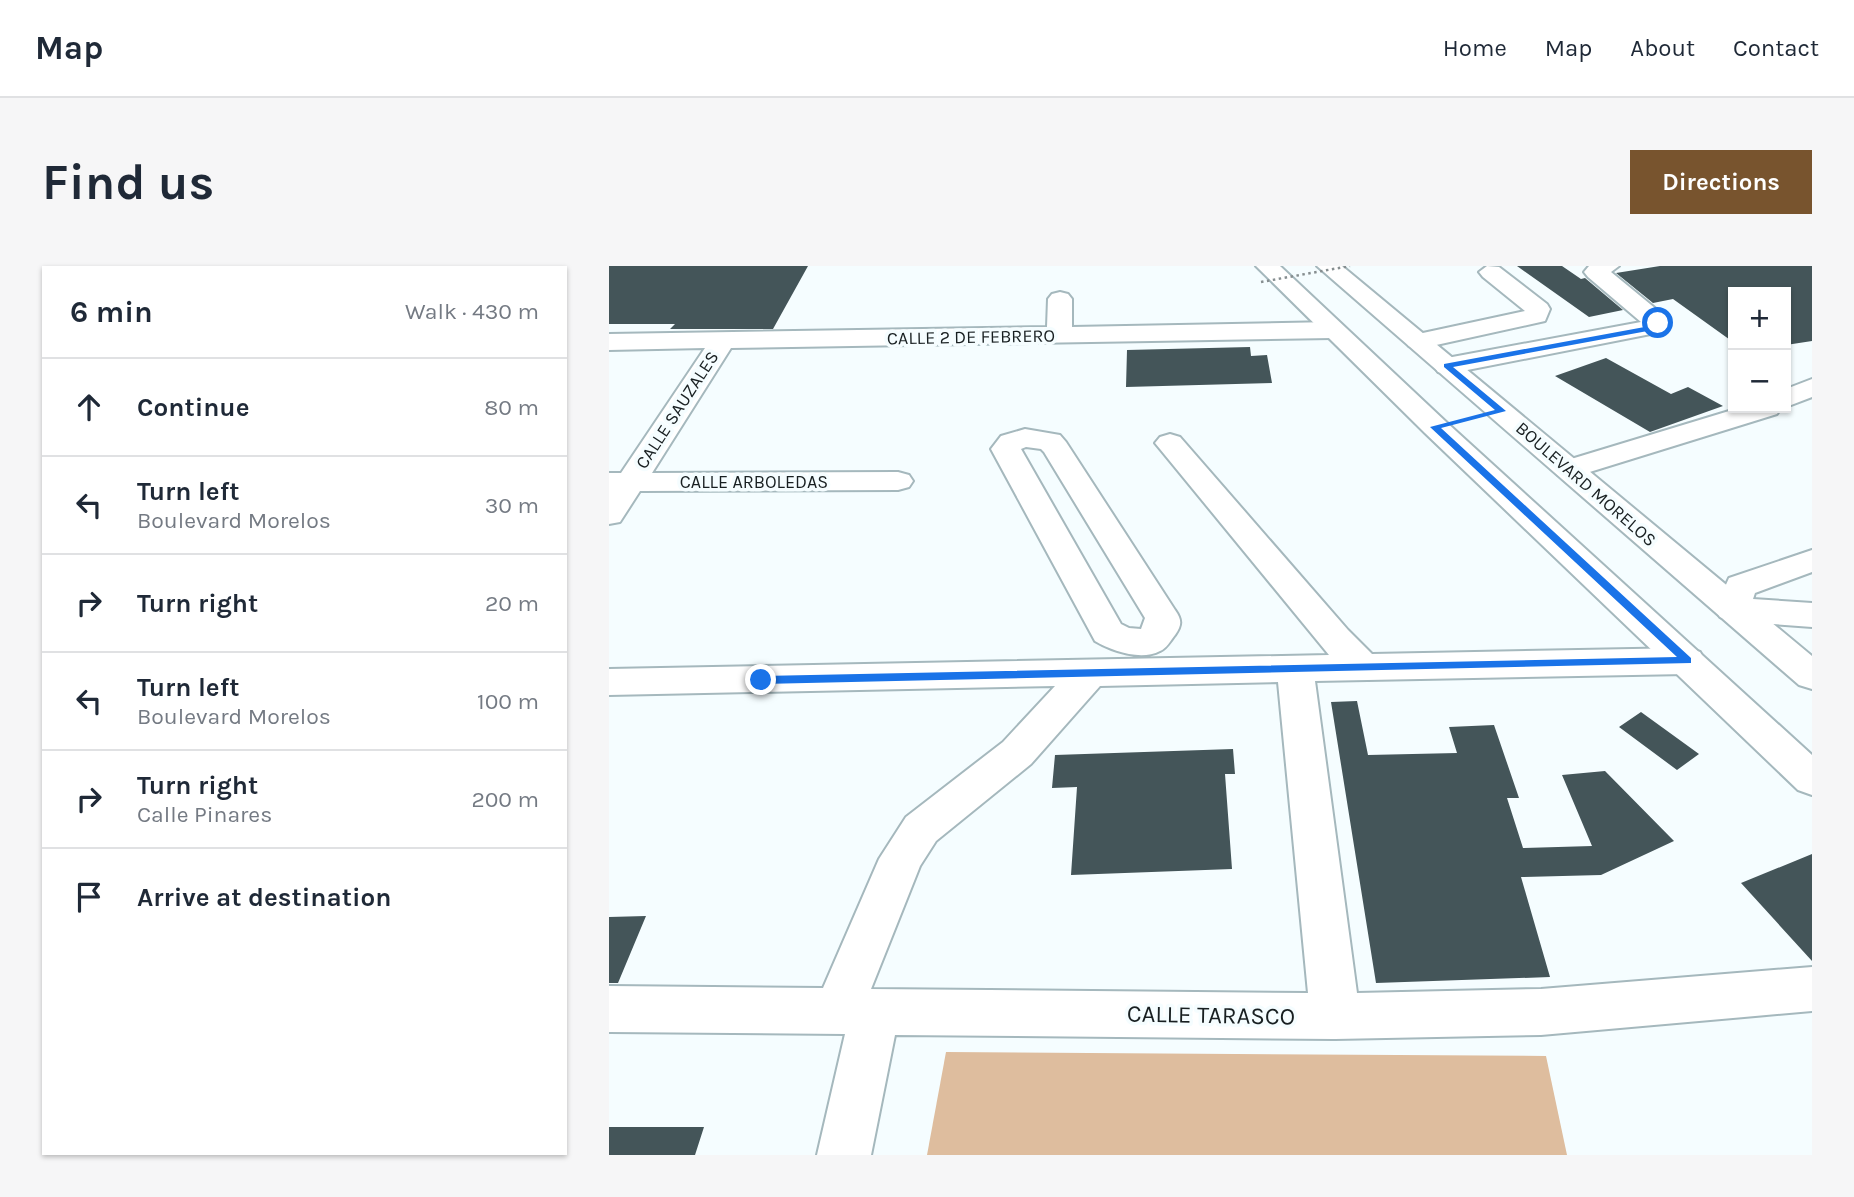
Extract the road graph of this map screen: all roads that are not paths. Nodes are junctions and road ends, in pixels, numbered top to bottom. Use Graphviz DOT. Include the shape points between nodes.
graph roads {
  1 [pos="1328,266"];
  2 [pos="1608,266"];
  3 [pos="1491,272"];
  4 [pos="1264,274"];
  5 [pos="1060,299"];
  6 [pos="1332,330"];
  7 [pos="1060,335"];
  8 [pos="722,341"];
  9 [pos="1418,341"];
  10 [pos="609,342"];
  11 [pos="1447,366"];
  12 [pos="1812,387"];
  13 [pos="1791,397"];
  14 [pos="1501,411"];
  15 [pos="1751,413"];
  16 [pos="1435,427"];
  17 [pos="1171,443"];
  18 [pos="1569,470"];
  19 [pos="898,481"];
  20 [pos="620,482"];
  21 [pos="609,515"];
  22 [pos="1812,560"];
  23 [pos="1732,609"];
  24 [pos="1812,615"];
  25 [pos="1150,642"];
  26 [pos="1687,661"];
  27 [pos="1364,668"];
  28 [pos="1806,668"];
  29 [pos="1296,670"];
  30 [pos="1173,672"];
  31 [pos="1090,674"];
  32 [pos="609,682"];
  33 [pos="1812,779"];
  34 [pos="1812,989"];
  35 [pos="609,1009"];
  36 [pos="857,1012"];
  37 [pos="1335,1016"];
  38 [pos="844,1155"];
  1 -- 9 [label="street, BOULEVARD MORELOS"];
  2 -- 11 [label="street" via="1597,272 1657,326"];
  3 -- 9 [label="street" via="1538,309 1536,316"];
  4 -- 6 [label="street"];
  5 -- 7 [label="street"];
  6 -- 7 [label="street, CALLE 2 DE FEBRERO"];
  6 -- 16 [label="street"];
  7 -- 8 [label="street, CALLE 2 DE FEBRERO"];
  8 -- 10 [label="street, CALLE 2 DE FEBRERO"];
  8 -- 20 [label="street, CALLE SAUZALES"];
  9 -- 11 [label="street, BOULEVARD MORELOS"];
  11 -- 14 [label="street, BOULEVARD MORELOS"];
  12 -- 13 [label="street"];
  14 -- 16 [label="street"];
  14 -- 18 [label="street, BOULEVARD MORELOS"];
  15 -- 18 [label="street"];
  16 -- 26 [label="street"];
  17 -- 27 [label="street"];
  18 -- 23 [label="street, BOULEVARD MORELOS"];
  19 -- 20 [label="street, CALLE ARBOLEDAS"];
  20 -- 21 [label="street, CALLE SAUZALES"];
  22 -- 23 [label="street" via="1741,586"];
  23 -- 24 [label="street"];
  23 -- 28 [label="street, BOULEVARD MORELOS"];
  25 -- 25 [label="street" via="1163,618 1056,448 1039,438 1011,442 1006,449 1108,632 1122,640"];
  25 -- 30 [label="street"];
  26 -- 27 [label="street"];
  26 -- 33 [label="street"];
  27 -- 29 [label="street"];
  29 -- 30 [label="street"];
  29 -- 37 [label="street"];
  30 -- 31 [label="street"];
  31 -- 32 [label="street"];
  31 -- 36 [label="street" via="1017,752 921,829 901,859"];
  34 -- 37 [label="street, CALLE TARASCO" via="1541,1012"];
  35 -- 36 [label="street, CALLE TARASCO"];
  36 -- 37 [label="street, CALLE TARASCO"];
  36 -- 38 [label="street"];
}
